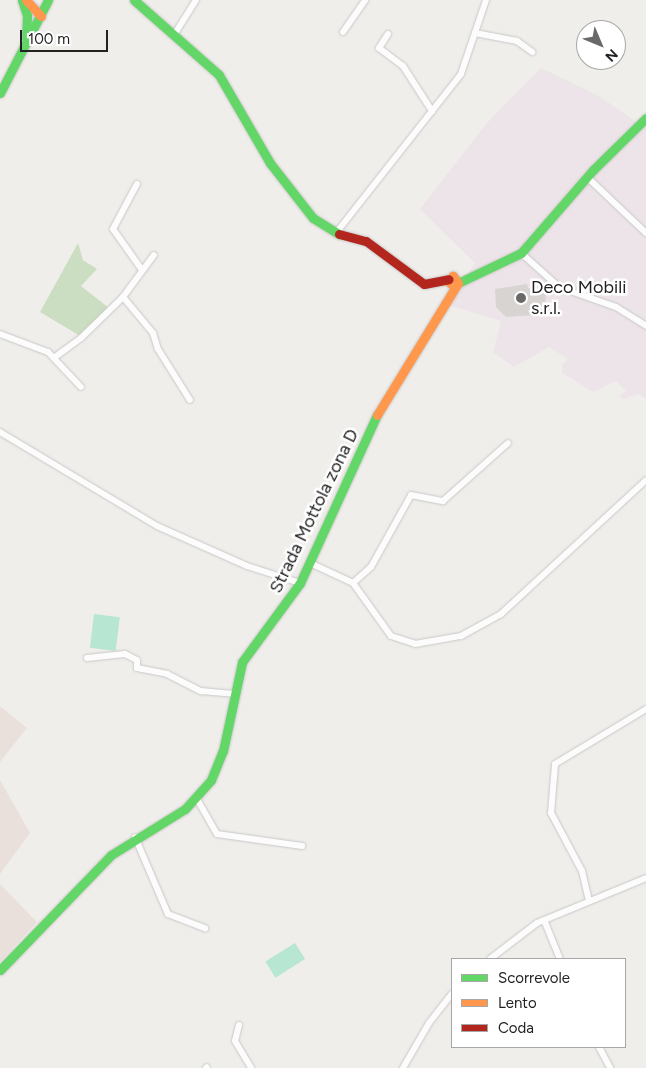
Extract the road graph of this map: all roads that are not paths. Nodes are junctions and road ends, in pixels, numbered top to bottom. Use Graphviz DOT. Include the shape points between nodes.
graph roads {
  1 [pos="35,0"];
  2 [pos="48,0"];
  3 [pos="134,0"];
  4 [pos="196,0"];
  5 [pos="365,0"];
  6 [pos="486,0"];
  7 [pos="26,2"];
  8 [pos="41,16"];
  9 [pos="343,32"];
  10 [pos="475,33"];
  11 [pos="388,34"];
  12 [pos="174,35"];
  13 [pos="26,41"];
  14 [pos="532,52"];
  15 [pos="0,92"];
  16 [pos="432,111"];
  17 [pos="644,124"];
  18 [pos="587,177"];
  19 [pos="137,184"];
  20 [pos="336,233"];
  21 [pos="646,233"];
  22 [pos="520,252"];
  23 [pos="154,255"];
  24 [pos="142,270"];
  25 [pos="451,282"];
  26 [pos="123,297"];
  27 [pos="646,326"];
  28 [pos="0,334"];
  29 [pos="55,357"];
  30 [pos="81,387"];
  31 [pos="190,400"];
  32 [pos="0,432"];
  33 [pos="508,443"];
  34 [pos="646,480"];
  35 [pos="310,562"];
  36 [pos="300,583"];
  37 [pos="353,583"];
  38 [pos="87,658"];
  39 [pos="234,694"];
  40 [pos="646,709"];
  41 [pos="197,799"];
  42 [pos="134,837"];
  43 [pos="302,846"];
  44 [pos="646,878"];
  45 [pos="589,901"];
  46 [pos="544,920"];
  47 [pos="205,928"];
  48 [pos="491,958"];
  49 [pos="560,958"];
  50 [pos="0,970"];
  51 [pos="451,995"];
  52 [pos="239,1025"];
  53 [pos="600,1048"];
  54 [pos="251,1068"];
  55 [pos="402,1068"];
  56 [pos="610,1068"];
  1 -- 7 [label="main road"];
  2 -- 8 [label="main road"];
  3 -- 12 [label="main road"];
  4 -- 12 [label="street"];
  5 -- 9 [label="street"];
  6 -- 10 [label="street"];
  7 -- 8 [label="main road" via="34,17"];
  7 -- 13 [label="main road"];
  8 -- 13 [label="main road"];
  10 -- 14 [label="street" via="516,41"];
  10 -- 16 [label="street" via="461,74"];
  11 -- 16 [label="street" via="379,48 404,66"];
  12 -- 20 [label="main road" via="219,75 288,188 313,218"];
  13 -- 15 [label="main road"];
  16 -- 20 [label="street"];
  17 -- 18 [label="main road"];
  18 -- 21 [label="street"];
  18 -- 22 [label="main road"];
  19 -- 24 [label="street" via="113,229"];
  20 -- 25 [label="main road" via="366,241 424,284"];
  22 -- 25 [label="main road"];
  22 -- 27 [label="street" via="559,287 616,307"];
  23 -- 24 [label="street"];
  24 -- 26 [label="street"];
  25 -- 35 [label="main road, Strada Mottola zona D" via="447,300 378,414"];
  26 -- 29 [label="street" via="81,338"];
  26 -- 31 [label="street" via="153,333 158,349"];
  28 -- 29 [label="street"];
  29 -- 30 [label="street"];
  32 -- 36 [label="street" via="157,526 247,566"];
  33 -- 37 [label="street" via="443,501 411,495 370,567"];
  34 -- 37 [label="street" via="501,614 465,635 415,644 391,636"];
  35 -- 36 [label="main road, Strada Mottola zona D"];
  35 -- 37 [label="street"];
  36 -- 39 [label="main road, Strada Mottola zona D" via="242,662"];
  38 -- 39 [label="street" via="125,654 137,660 137,668 167,674 200,691"];
  39 -- 41 [label="main road, Strada Mottola zona D" via="218,765"];
  40 -- 45 [label="street" via="619,722 555,764 552,812 582,871"];
  41 -- 42 [label="main road, Strada Mottola zona D"];
  41 -- 43 [label="street" via="217,834"];
  42 -- 47 [label="street" via="168,914"];
  42 -- 50 [label="main road, Strada Mottola zona D" via="111,855"];
  44 -- 45 [label="street"];
  45 -- 46 [label="street"];
  46 -- 48 [label="street"];
  46 -- 49 [label="street"];
  51 -- 55 [label="street" via="429,1023"];
  52 -- 54 [label="street" via="235,1041"];
  53 -- 56 [label="street"];
}
